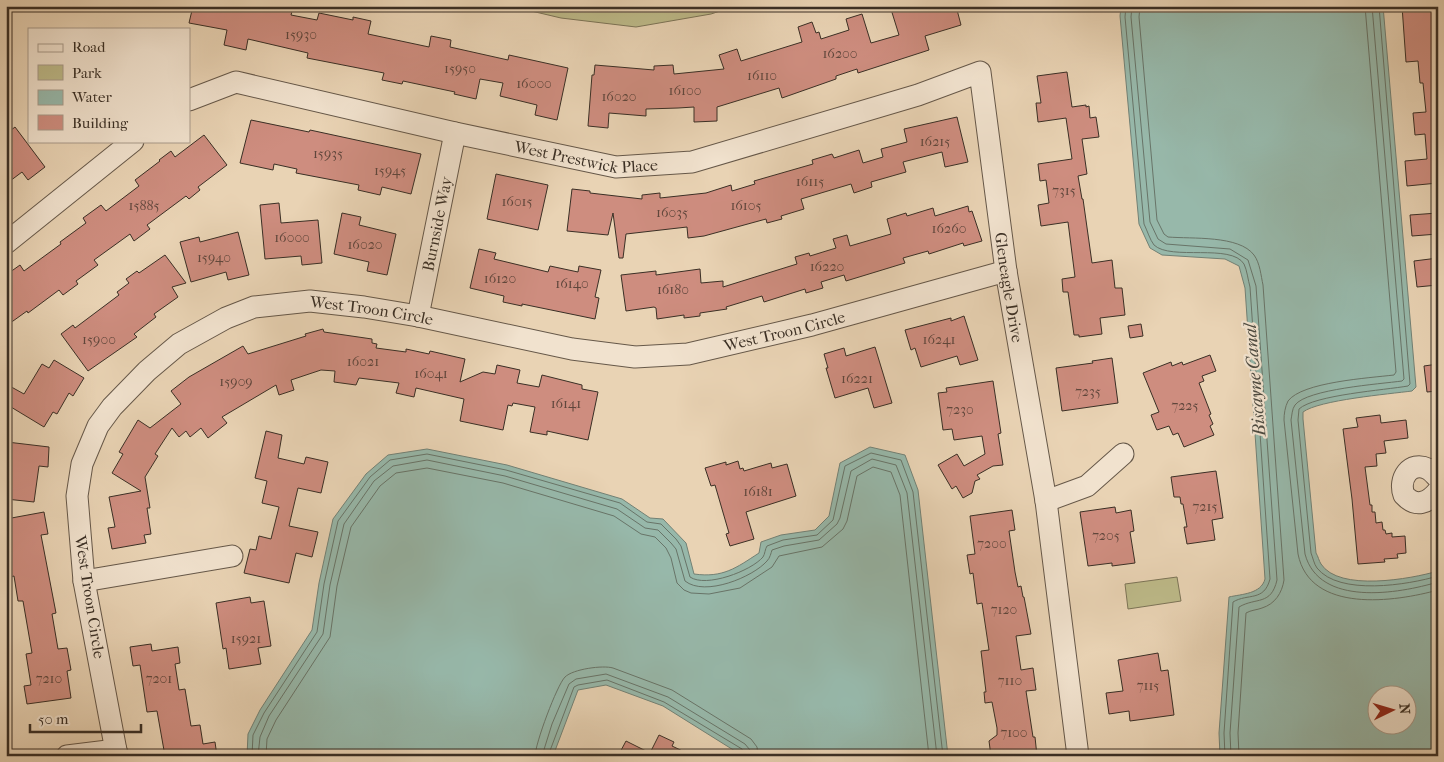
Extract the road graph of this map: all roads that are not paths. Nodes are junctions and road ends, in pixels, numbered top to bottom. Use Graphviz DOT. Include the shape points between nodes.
graph roads {
  1 [pos="980,72"];
  2 [pos="190,100"];
  3 [pos="455,133"];
  4 [pos="132,142"];
  5 [pos="6,243"];
  6 [pos="1006,271"];
  7 [pos="418,316"];
  8 [pos="1123,454"];
  9 [pos="1438,478"];
  10 [pos="1438,490"];
  11 [pos="1046,501"];
  12 [pos="232,556"];
  13 [pos="84,581"];
  14 [pos="117,753"];
  15 [pos="67,756"];
  16 [pos="1078,756"];
  1 -- 3 [label="street, West Prestwick Place" via="918,96 692,162 616,167"];
  1 -- 6 [label="street, Gleneagle Drive"];
  2 -- 3 [label="street, West Prestwick Place" via="236,82"];
  3 -- 7 [label="street, Burnside Way"];
  4 -- 5 [label="street"];
  6 -- 7 [label="street, West Troon Circle" via="812,325 688,354 635,357 572,349"];
  6 -- 11 [label="street, Gleneagle Drive"];
  7 -- 13 [label="street, West Troon Circle" via="310,301 254,307 226,318 179,344 147,370 112,407 98,426 82,464 77,496"];
  8 -- 11 [label="street" via="1087,486"];
  9 -- 10 [label="street" via="1428,469 1417,467 1407,472 1402,482 1404,494 1414,502 1426,502"];
  11 -- 16 [label="street, Gleneagle Drive"];
  12 -- 13 [label="street"];
  13 -- 14 [label="street, West Troon Circle"];
  14 -- 15 [label="street"];
}
